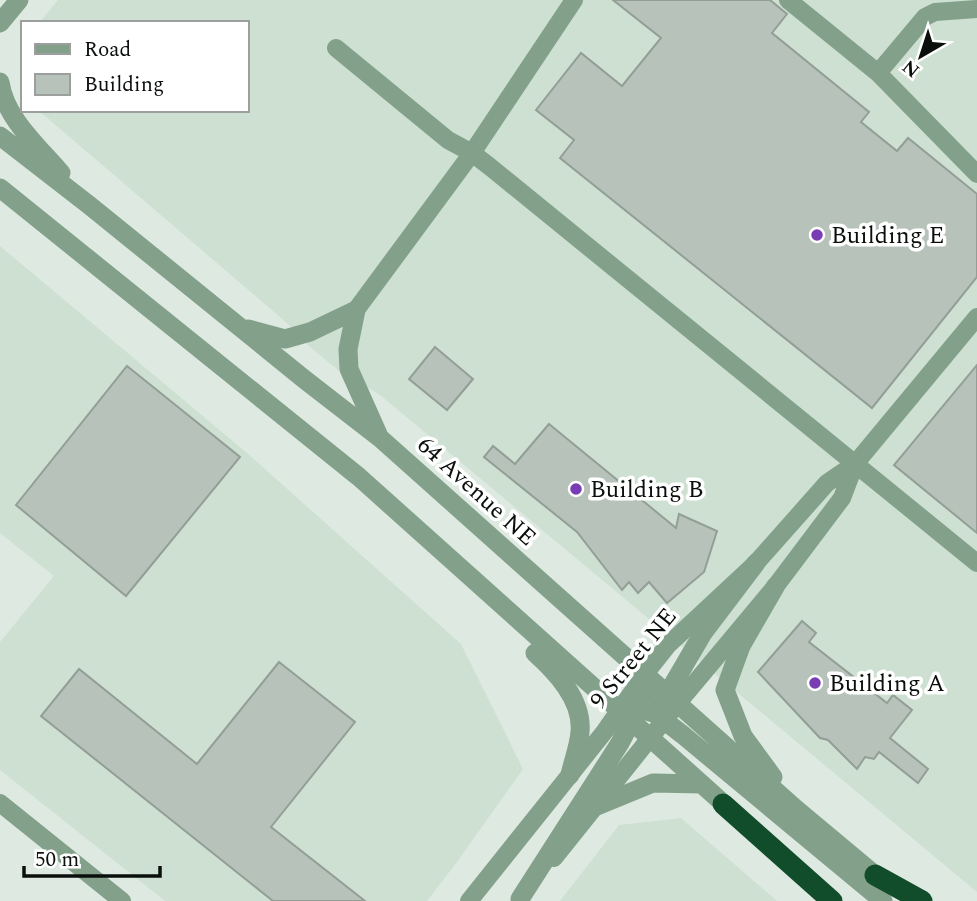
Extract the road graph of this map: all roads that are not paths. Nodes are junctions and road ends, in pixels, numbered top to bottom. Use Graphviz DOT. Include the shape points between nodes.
graph roads {
  1 [pos="19,0"];
  2 [pos="574,0"];
  3 [pos="788,0"];
  4 [pos="977,9"];
  5 [pos="3,20"];
  6 [pos="0,41"];
  7 [pos="337,48"];
  8 [pos="878,73"];
  9 [pos="0,82"];
  10 [pos="0,136"];
  11 [pos="472,153"];
  12 [pos="977,174"];
  13 [pos="0,188"];
  14 [pos="89,205"];
  15 [pos="356,310"];
  16 [pos="977,317"];
  17 [pos="240,327"];
  18 [pos="380,438"];
  19 [pos="855,464"];
  20 [pos="408,523"];
  21 [pos="756,563"];
  22 [pos="977,563"];
  23 [pos="775,587"];
  24 [pos="645,674"];
  25 [pos="673,698"];
  26 [pos="642,715"];
  27 [pos="650,739"];
  28 [pos="570,775"];
  29 [pos="702,784"];
  30 [pos="0,803"];
  31 [pos="723,804"];
  32 [pos="597,806"];
  33 [pos="796,809"];
  34 [pos="874,875"];
  35 [pos="520,900"];
  36 [pos="122,901"];
  37 [pos="469,901"];
  38 [pos="832,901"];
  39 [pos="844,901"];
  40 [pos="883,901"];
  41 [pos="906,901"];
  42 [pos="922,901"];
  1 -- 5 [label="street"];
  2 -- 11 [label="street"];
  3 -- 8 [label="street"];
  4 -- 8 [label="street" via="934,12 925,17"];
  5 -- 6 [label="street"];
  7 -- 11 [label="street" via="448,140"];
  8 -- 12 [label="street"];
  9 -- 14 [label="street" via="23,129"];
  10 -- 14 [label="street, 64 Avenue NE"];
  11 -- 15 [label="street"];
  11 -- 19 [label="street"];
  13 -- 20 [label="street" via="359,477"];
  14 -- 17 [label="street, 64 Avenue NE"];
  15 -- 17 [label="street" via="285,339"];
  15 -- 18 [label="street" via="349,369"];
  16 -- 19 [label="street, 9 Street NE"];
  17 -- 18 [label="street, 64 Avenue NE"];
  18 -- 24 [label="street, 64 Avenue NE"];
  19 -- 21 [label="street, 9 Street NE" via="827,483"];
  19 -- 22 [label="street"];
  19 -- 23 [label="street, 9 Street NE" via="842,498"];
  20 -- 26 [label="street"];
  20 -- 28 [label="street" via="430,559 550,667 564,685 576,706 580,731"];
  21 -- 24 [label="street, 9 Street NE" via="681,632"];
  21 -- 25 [label="street" via="703,634"];
  23 -- 25 [label="street, 9 Street NE"];
  23 -- 33 [label="street" via="741,646 725,690 743,736"];
  24 -- 25 [label="street, 64 Avenue NE"];
  24 -- 26 [label="street" via="648,687"];
  25 -- 26 [label="street"];
  25 -- 33 [label="street, 64 Avenue NE"];
  26 -- 27 [label="street"];
  26 -- 28 [label="street, 9 Street NE"];
  26 -- 35 [label="street"];
  26 -- 40 [label="street" via="684,734"];
  27 -- 29 [label="street"];
  27 -- 32 [label="street"];
  28 -- 37 [label="street, 9 Street NE"];
  29 -- 31 [label="street"];
  29 -- 32 [label="street" via="653,783"];
  30 -- 36 [label="street"];
  31 -- 38 [label="highway"];
  31 -- 39 [label="street"];
  32 -- 35 [label="street"];
  33 -- 34 [label="street, 64 Avenue NE"];
  34 -- 41 [label="street, 64 Avenue NE"];
  34 -- 42 [label="highway"];
}
